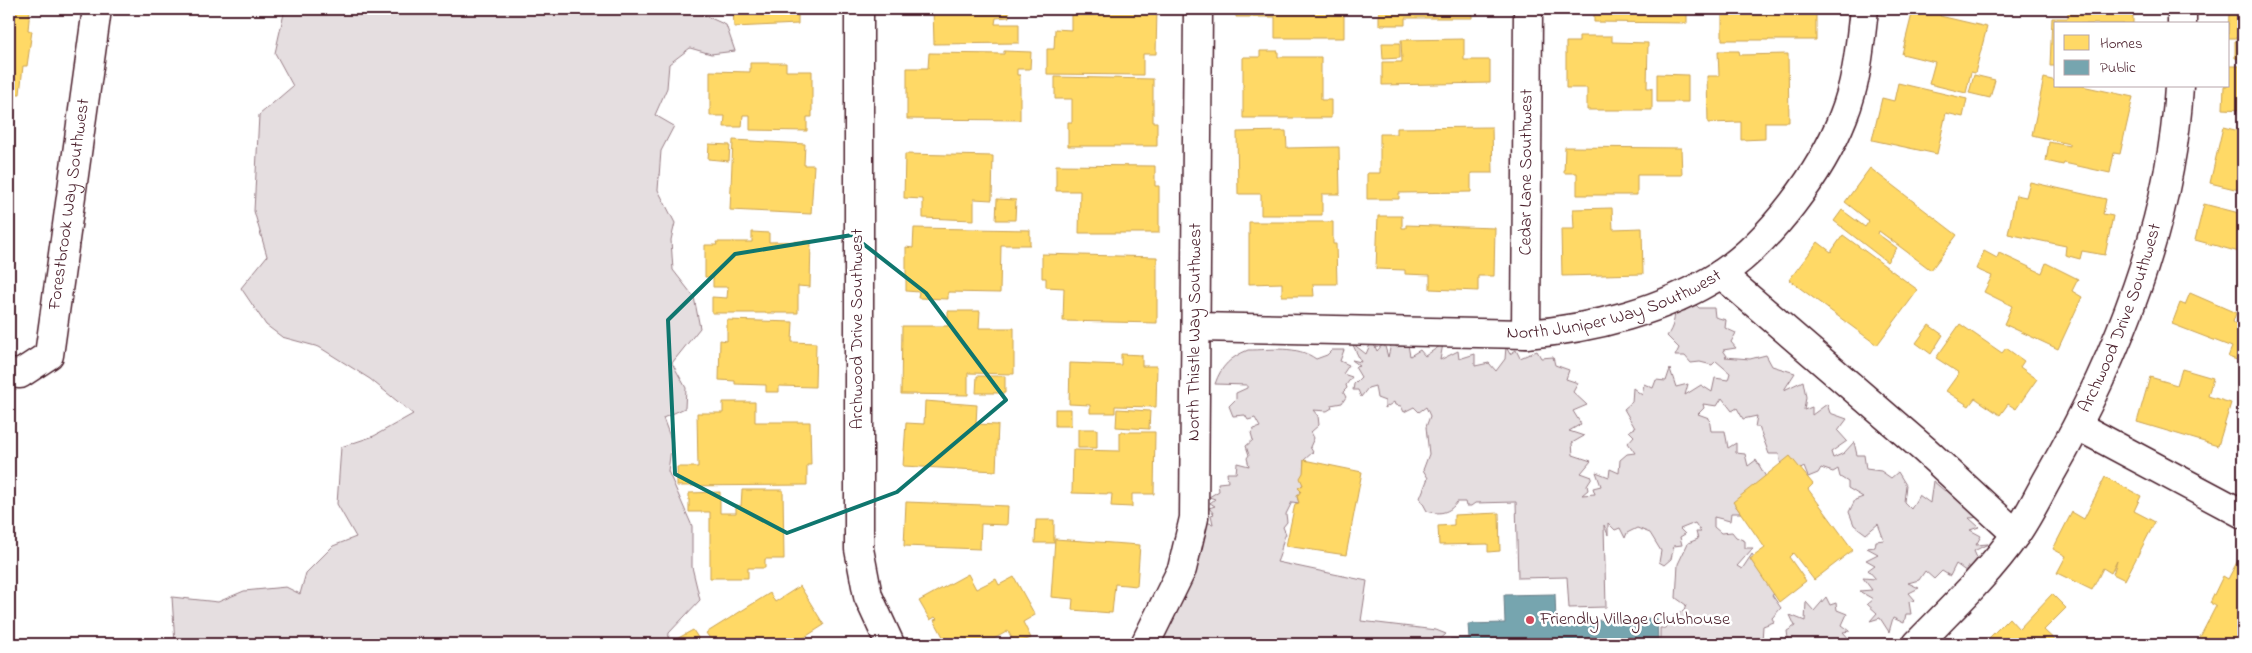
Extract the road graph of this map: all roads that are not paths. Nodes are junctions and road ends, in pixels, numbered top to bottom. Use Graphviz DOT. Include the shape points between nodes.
graph roads {
  1 [pos="97,9"];
  2 [pos="859,9"];
  3 [pos="1198,9"];
  4 [pos="1528,9"];
  5 [pos="1864,9"];
  6 [pos="2182,9"];
  7 [pos="2182,22"];
  8 [pos="2179,88"];
  9 [pos="1720,274"];
  10 [pos="1197,326"];
  11 [pos="1526,334"];
  12 [pos="9,373"];
  13 [pos="2078,426"];
  14 [pos="2243,514"];
  15 [pos="2016,534"];
  16 [pos="885,643"];
  17 [pos="1145,644"];
  18 [pos="1918,644"];
  1 -- 12 [label="street, Forestbrook Way Southwest" via="50,355 20,374"];
  2 -- 16 [label="street, Archwood Drive Southwest" via="859,548 868,596"];
  3 -- 10 [label="street, North Thistle Way Southwest"];
  4 -- 11 [label="street, Cedar Lane Southwest"];
  5 -- 9 [label="street, North Juniper Way Southwest" via="1853,84 1844,116 1822,159 1793,202 1756,244"];
  6 -- 7 [label="street"];
  8 -- 13 [label="street, Archwood Drive Southwest" via="2174,144 2146,263 2115,346"];
  9 -- 11 [label="street, North Juniper Way Southwest" via="1662,304 1567,331"];
  9 -- 15 [label="street" via="1925,450"];
  10 -- 11 [label="street, North Juniper Way Southwest"];
  10 -- 17 [label="street, North Thistle Way Southwest" via="1194,518 1182,569"];
  13 -- 14 [label="street"];
  13 -- 15 [label="street, Archwood Drive Southwest"];
  15 -- 18 [label="street, Archwood Drive Southwest"];
}
